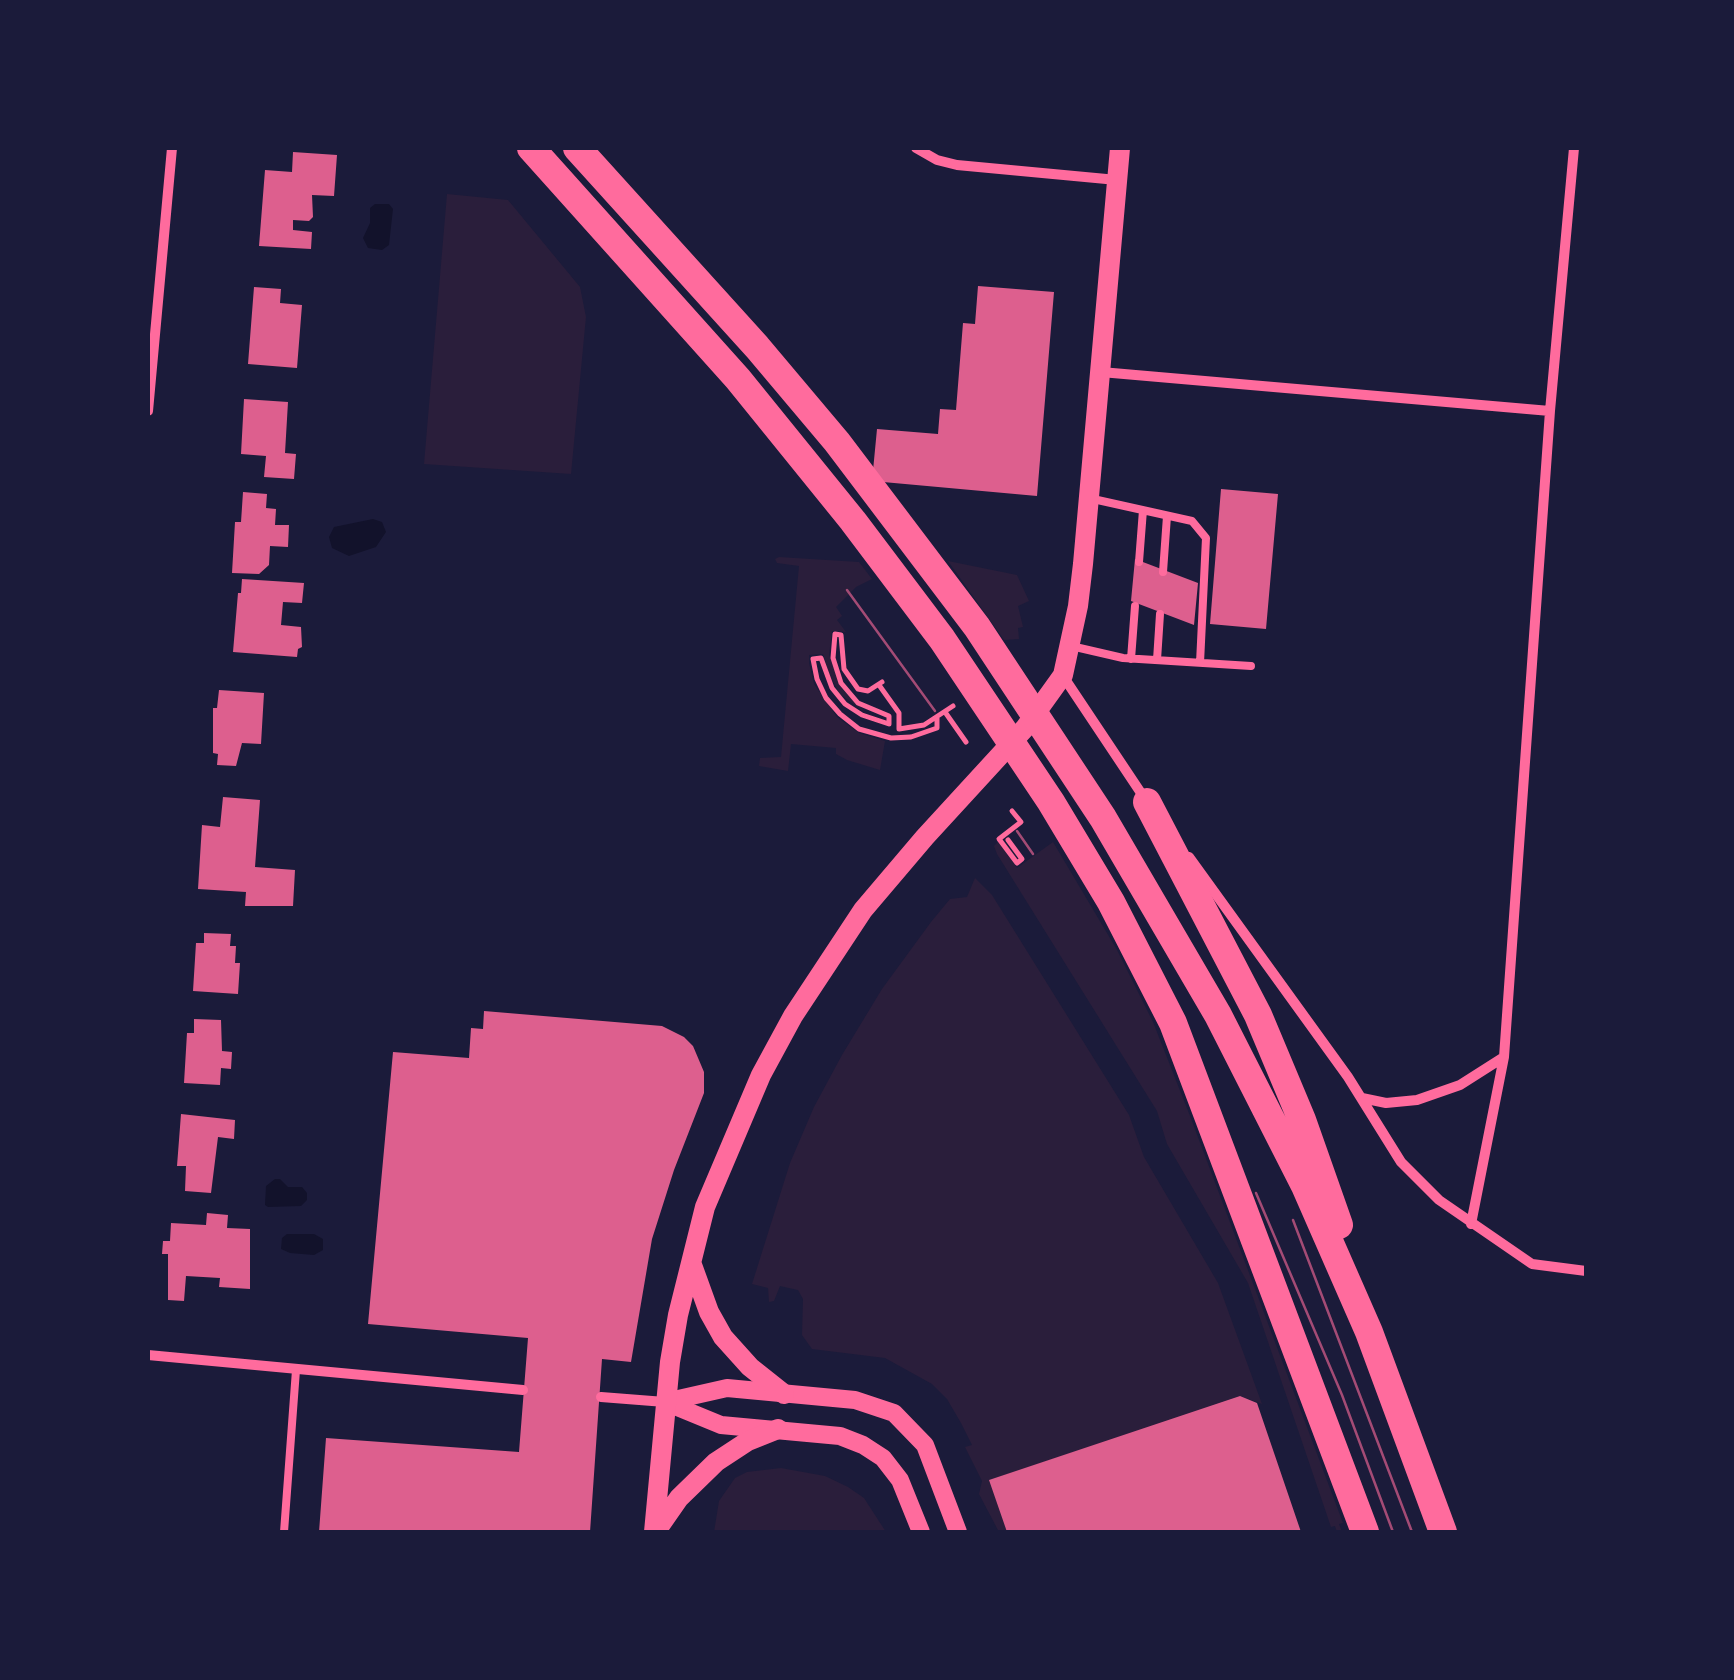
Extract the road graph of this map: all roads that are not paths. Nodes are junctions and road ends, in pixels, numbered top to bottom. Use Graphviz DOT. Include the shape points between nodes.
graph roads {
  1 [pos="172,148"];
  2 [pos="531,148"];
  3 [pos="578,148"];
  4 [pos="916,148"];
  5 [pos="1120,148"];
  6 [pos="1574,148"];
  7 [pos="1117,180"];
  8 [pos="1100,372"];
  9 [pos="148,411"];
  10 [pos="1550,411"];
  11 [pos="1089,498"];
  12 [pos="1143,510"];
  13 [pos="1166,516"];
  14 [pos="1139,562"];
  15 [pos="1163,572"];
  16 [pos="1135,606"];
  17 [pos="1160,614"];
  18 [pos="1071,646"];
  19 [pos="1131,659"];
  20 [pos="1157,660"];
  21 [pos="1200,663"];
  22 [pos="1251,666"];
  23 [pos="1063,675"];
  24 [pos="1147,802"];
  25 [pos="1504,1057"];
  26 [pos="1361,1098"];
  27 [pos="1471,1224"];
  28 [pos="691,1263"];
  29 [pos="1586,1271"];
  30 [pos="1369,1332"];
  31 [pos="148,1355"];
  32 [pos="296,1370"];
  33 [pos="523,1390"];
  34 [pos="784,1394"];
  35 [pos="601,1397"];
  36 [pos="665,1402"];
  37 [pos="778,1430"];
  38 [pos="284,1532"];
  39 [pos="654,1532"];
  40 [pos="921,1532"];
  41 [pos="958,1532"];
  42 [pos="1365,1532"];
  43 [pos="1443,1532"];
  1 -- 9 [label="street"];
  2 -- 42 [label="highway" via="738,379 853,521 942,639 1072,836 1172,1022"];
  3 -- 30 [label="highway" via="756,347 977,627 1155,903 1305,1186"];
  4 -- 7 [label="street" via="974,167"];
  5 -- 7 [label="main road"];
  6 -- 10 [label="street"];
  7 -- 8 [label="main road"];
  8 -- 10 [label="street"];
  8 -- 11 [label="main road"];
  10 -- 25 [label="street"];
  11 -- 12 [label="lane"];
  11 -- 18 [label="main road"];
  12 -- 13 [label="lane"];
  12 -- 14 [label="lane"];
  13 -- 15 [label="lane"];
  13 -- 21 [label="lane" via="1192,522 1206,538"];
  16 -- 19 [label="lane"];
  17 -- 20 [label="lane"];
  18 -- 19 [label="lane"];
  18 -- 23 [label="main road"];
  19 -- 20 [label="lane"];
  20 -- 21 [label="lane"];
  21 -- 22 [label="lane"];
  23 -- 24 [label="street"];
  23 -- 28 [label="main road" via="1025,728 863,910 793,1016 730,1145"];
  24 -- 26 [label="street"];
  24 -- 30 [label="highway" via="1258,1014 1333,1208"];
  25 -- 26 [label="street" via="1460,1085 1418,1100"];
  25 -- 27 [label="street"];
  26 -- 27 [label="street" via="1400,1162"];
  27 -- 29 [label="street" via="1532,1264"];
  28 -- 34 [label="main road" via="723,1337"];
  28 -- 36 [label="main road"];
  30 -- 43 [label="highway"];
  31 -- 32 [label="street"];
  32 -- 33 [label="street"];
  32 -- 38 [label="lane"];
  34 -- 36 [label="street" via="727,1388"];
  34 -- 41 [label="street" via="855,1400 894,1412 925,1445"];
  35 -- 36 [label="street"];
  36 -- 37 [label="street" via="721,1424"];
  36 -- 39 [label="main road"];
  37 -- 39 [label="main road" via="716,1462"];
  37 -- 40 [label="street" via="840,1436 883,1458 900,1480"];
}
